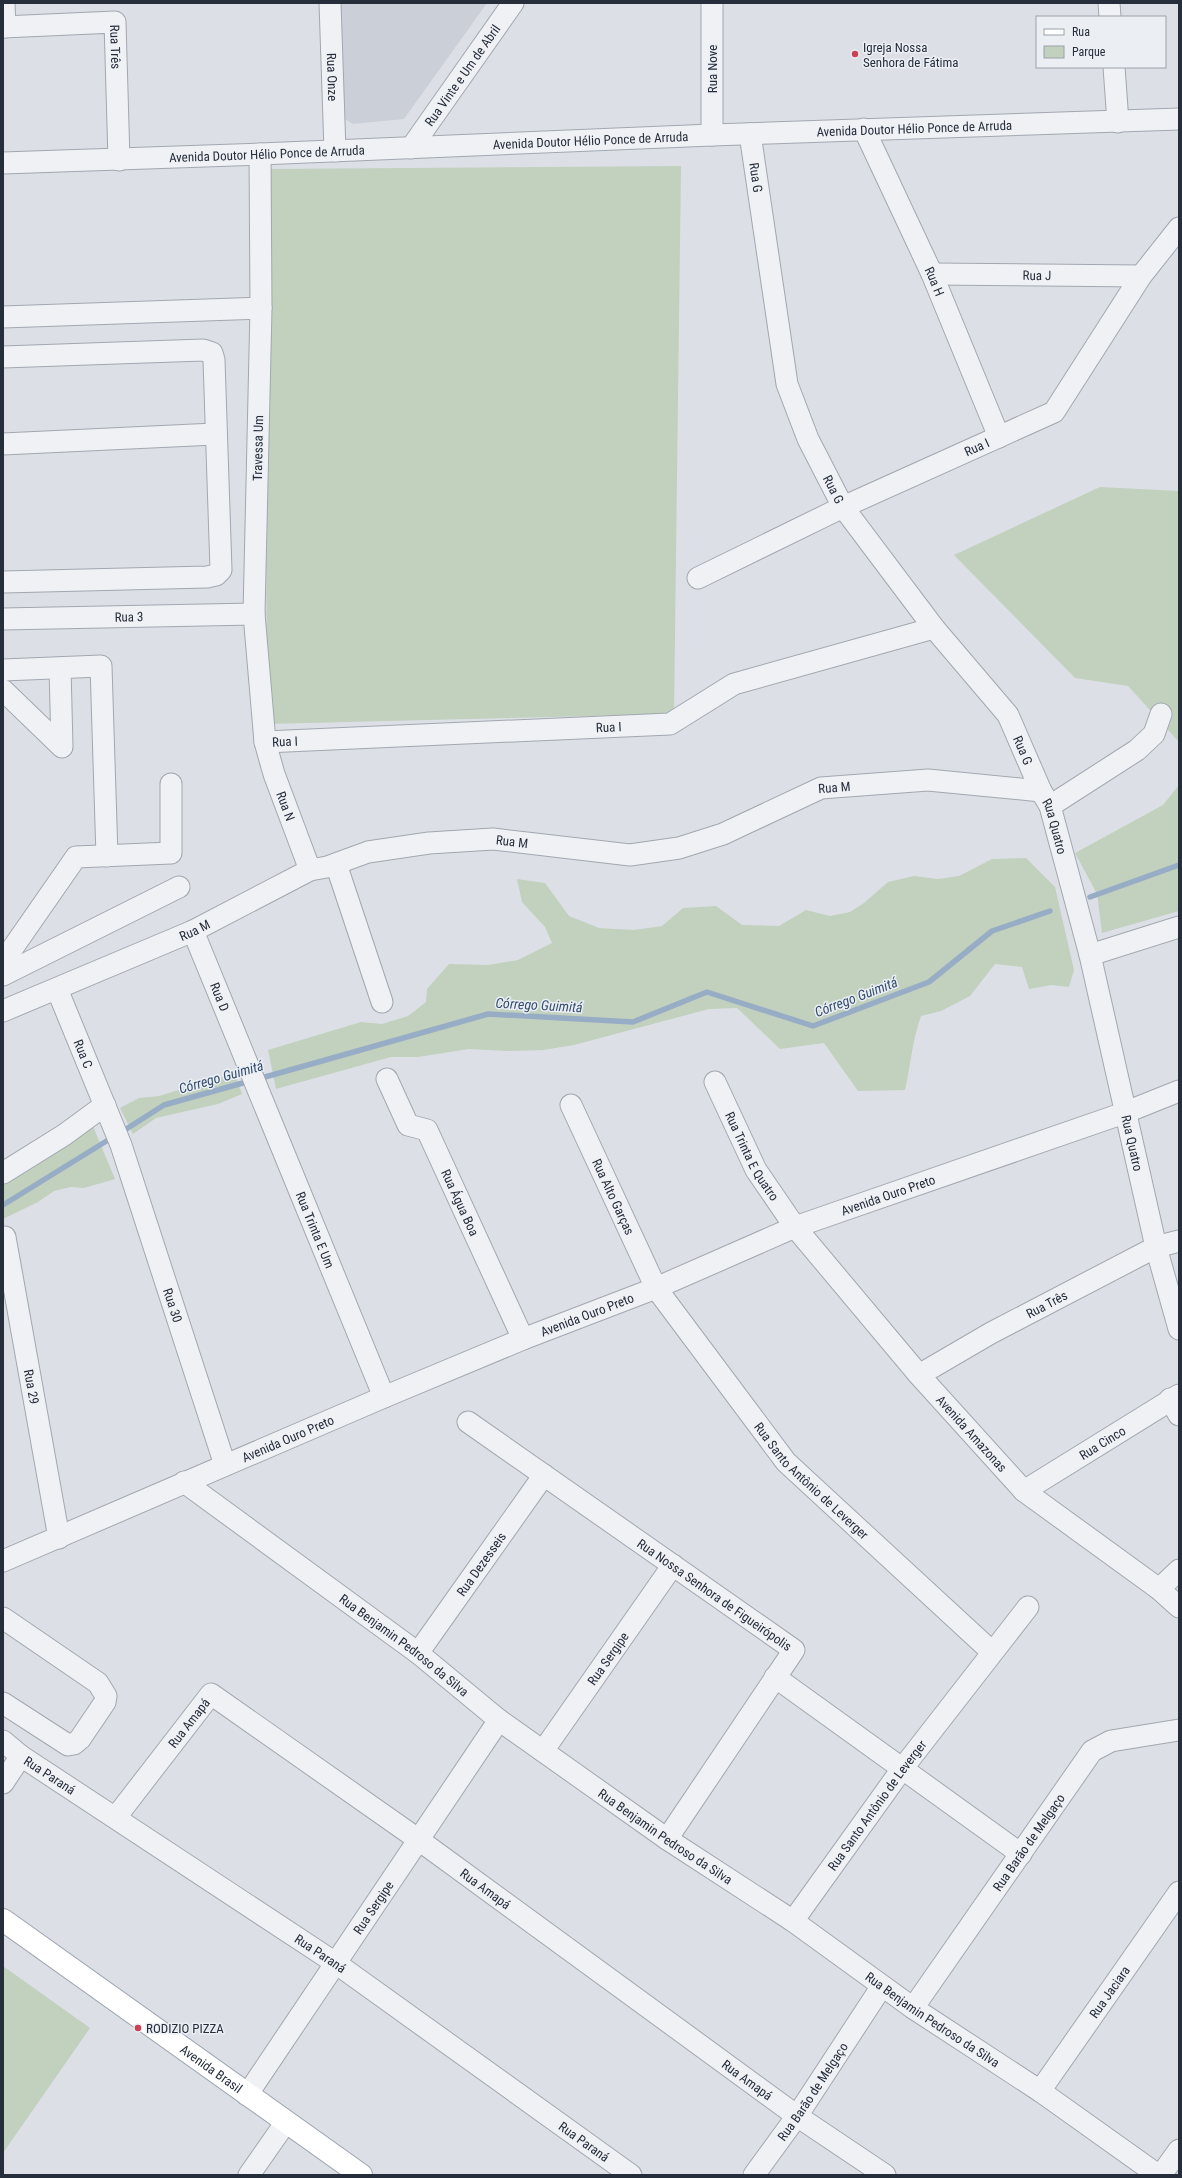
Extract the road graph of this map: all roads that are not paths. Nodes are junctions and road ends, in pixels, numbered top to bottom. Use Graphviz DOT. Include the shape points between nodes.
graph roads {
  1 [pos="4,3"];
  2 [pos="330,3"];
  3 [pos="514,3"];
  4 [pos="712,3"];
  5 [pos="1109,3"];
  6 [pos="1110,16"];
  7 [pos="4,27"];
  8 [pos="1114,68"];
  9 [pos="1179,119"];
  10 [pos="1118,122"];
  11 [pos="864,129"];
  12 [pos="750,134"];
  13 [pos="712,135"];
  14 [pos="411,148"];
  15 [pos="335,151"];
  16 [pos="260,154"];
  17 [pos="119,160"];
  18 [pos="3,163"];
  19 [pos="1179,228"];
  20 [pos="932,274"];
  21 [pos="1141,276"];
  22 [pos="261,308"];
  23 [pos="3,317"];
  24 [pos="3,357"];
  25 [pos="215,434"];
  26 [pos="999,436"];
  27 [pos="3,444"];
  28 [pos="843,507"];
  29 [pos="698,578"];
  30 [pos="3,582"];
  31 [pos="254,614"];
  32 [pos="3,619"];
  33 [pos="934,628"];
  34 [pos="60,668"];
  35 [pos="3,670"];
  36 [pos="3,690"];
  37 [pos="1161,714"];
  38 [pos="265,742"];
  39 [pos="171,784"];
  40 [pos="1045,798"];
  41 [pos="107,856"];
  42 [pos="336,864"];
  43 [pos="310,870"];
  44 [pos="179,887"];
  45 [pos="1179,927"];
  46 [pos="193,931"];
  47 [pos="1090,956"];
  48 [pos="3,962"];
  49 [pos="3,975"];
  50 [pos="57,989"];
  51 [pos="382,1002"];
  52 [pos="3,1011"];
  53 [pos="247,1063"];
  54 [pos="388,1079"];
  55 [pos="715,1082"];
  56 [pos="1179,1091"];
  57 [pos="571,1104"];
  58 [pos="108,1112"];
  59 [pos="1124,1113"];
  60 [pos="121,1145"];
  61 [pos="3,1173"];
  62 [pos="795,1227"];
  63 [pos="5,1237"];
  64 [pos="1179,1241"];
  65 [pos="1156,1247"];
  66 [pos="656,1288"];
  67 [pos="1179,1329"];
  68 [pos="523,1339"];
  69 [pos="919,1375"];
  70 [pos="384,1397"];
  71 [pos="1176,1403"];
  72 [pos="468,1422"];
  73 [pos="226,1465"];
  74 [pos="544,1475"];
  75 [pos="184,1482"];
  76 [pos="1024,1490"];
  77 [pos="59,1538"];
  78 [pos="3,1561"];
  79 [pos="673,1565"];
  80 [pos="1179,1570"];
  81 [pos="1159,1589"];
  82 [pos="1028,1607"];
  83 [pos="1179,1607"];
  84 [pos="3,1618"];
  85 [pos="992,1652"];
  86 [pos="418,1653"];
  87 [pos="776,1677"];
  88 [pos="3,1703"];
  89 [pos="499,1720"];
  90 [pos="1179,1730"];
  91 [pos="3,1741"];
  92 [pos="543,1751"];
  93 [pos="21,1756"];
  94 [pos="902,1769"];
  95 [pos="3,1783"];
  96 [pos="116,1817"];
  97 [pos="667,1839"];
  98 [pos="419,1840"];
  99 [pos="1021,1854"];
  100 [pos="1179,1892"];
  101 [pos="3,1920"];
  102 [pos="792,1921"];
  103 [pos="337,1964"];
  104 [pos="882,1986"];
  105 [pos="913,2008"];
  106 [pos="1040,2092"];
  107 [pos="248,2095"];
  108 [pos="797,2116"];
  109 [pos="286,2122"];
  110 [pos="1179,2150"];
  111 [pos="249,2175"];
  112 [pos="361,2175"];
  113 [pos="631,2175"];
  114 [pos="754,2175"];
  115 [pos="885,2175"];
  116 [pos="1158,2175"];
  117 [pos="1161,2175"];
  1 -- 7 [label="street"];
  2 -- 15 [label="street, Rua Onze"];
  3 -- 14 [label="street, Rua Vinte e Um de Abril"];
  4 -- 13 [label="street, Rua Nove"];
  5 -- 6 [label="street"];
  7 -- 17 [label="street, Rua Três" via="115,22"];
  8 -- 10 [label="street"];
  9 -- 10 [label="street, Avenida Doutor Hélio Ponce de Arruda"];
  10 -- 11 [label="street, Avenida Doutor Hélio Ponce de Arruda"];
  11 -- 12 [label="street, Avenida Doutor Hélio Ponce de Arruda"];
  11 -- 20 [label="street, Rua H"];
  12 -- 13 [label="street, Avenida Doutor Hélio Ponce de Arruda"];
  12 -- 28 [label="street, Rua G" via="787,384 808,439"];
  13 -- 14 [label="street, Avenida Doutor Hélio Ponce de Arruda"];
  14 -- 15 [label="street, Avenida Doutor Hélio Ponce de Arruda"];
  15 -- 16 [label="street, Avenida Doutor Hélio Ponce de Arruda"];
  16 -- 17 [label="street, Avenida Doutor Hélio Ponce de Arruda"];
  16 -- 22 [label="street, Travessa Um"];
  17 -- 18 [label="street, Avenida Doutor Hélio Ponce de Arruda"];
  19 -- 21 [label="street, Rua I"];
  20 -- 21 [label="street, Rua J"];
  20 -- 26 [label="street, Rua H"];
  21 -- 26 [label="street, Rua I" via="1054,412"];
  22 -- 23 [label="street"];
  22 -- 31 [label="street, Travessa Um"];
  24 -- 25 [label="street" via="203,350 212,352"];
  25 -- 27 [label="street"];
  25 -- 30 [label="street" via="221,570 216,575 192,578"];
  26 -- 28 [label="street, Rua I"];
  28 -- 29 [label="street, Rua I"];
  28 -- 33 [label="street, Rua G"];
  31 -- 32 [label="street, Rua 3"];
  31 -- 38 [label="street, Travessa Um"];
  33 -- 38 [label="street, Rua I" via="734,684 670,724"];
  33 -- 40 [label="street, Rua G" via="1008,715"];
  34 -- 35 [label="street"];
  34 -- 36 [label="street" via="62,747"];
  34 -- 41 [label="street" via="101,666"];
  37 -- 40 [label="street" via="1154,734 1137,750"];
  38 -- 43 [label="street, Rua N" via="274,774"];
  39 -- 41 [label="street" via="171,853"];
  40 -- 42 [label="street, Rua M" via="928,780 821,788 723,834 679,848 630,854 493,839 429,843 368,852"];
  40 -- 47 [label="street, Rua Quatro"];
  41 -- 48 [label="street" via="76,857"];
  42 -- 43 [label="street, Rua M"];
  42 -- 51 [label="street"];
  43 -- 46 [label="street, Rua M"];
  44 -- 49 [label="street"];
  45 -- 47 [label="street"];
  46 -- 50 [label="street, Rua M"];
  46 -- 53 [label="street, Rua D"];
  47 -- 59 [label="street, Rua Quatro"];
  50 -- 52 [label="street, Rua M"];
  50 -- 58 [label="street, Rua C"];
  53 -- 70 [label="street, Rua Trinta E Um"];
  54 -- 68 [label="street, Rua Água Boa" via="408,1125 427,1130"];
  55 -- 62 [label="street, Rua Trinta E Quatro" via="756,1170"];
  56 -- 59 [label="street, Avenida Ouro Preto"];
  57 -- 66 [label="street, Rua Alto Garças"];
  58 -- 60 [label="street, Rua C"];
  58 -- 61 [label="street" via="64,1135"];
  59 -- 62 [label="street, Avenida Ouro Preto"];
  59 -- 65 [label="street, Rua Quatro"];
  60 -- 73 [label="street, Rua 30"];
  62 -- 66 [label="street, Avenida Ouro Preto"];
  62 -- 69 [label="street, Avenida Amazonas"];
  63 -- 77 [label="street, Rua 29"];
  64 -- 65 [label="street, Rua Três"];
  65 -- 67 [label="street, Rua Quatro"];
  65 -- 69 [label="street, Rua Três" via="991,1333"];
  66 -- 68 [label="street, Avenida Ouro Preto"];
  66 -- 85 [label="street, Rua Santo Antônio de Leverger" via="786,1462"];
  68 -- 70 [label="street, Avenida Ouro Preto"];
  69 -- 76 [label="street, Avenida Amazonas"];
  70 -- 73 [label="street, Avenida Ouro Preto"];
  71 -- 76 [label="street, Rua Cinco"];
  72 -- 74 [label="street, Rua Nossa Senhora de Figueirópolis"];
  73 -- 75 [label="street, Avenida Ouro Preto"];
  74 -- 79 [label="street, Rua Nossa Senhora de Figueirópolis"];
  74 -- 86 [label="street, Rua Dezesseis"];
  75 -- 77 [label="street, Avenida Ouro Preto"];
  75 -- 86 [label="street, Rua Benjamin Pedroso da Silva"];
  76 -- 81 [label="street, Avenida Amazonas"];
  77 -- 78 [label="street, Avenida Ouro Preto"];
  79 -- 87 [label="street, Rua Nossa Senhora de Figueirópolis" via="794,1650"];
  79 -- 92 [label="street, Rua Sergipe"];
  80 -- 81 [label="street"];
  81 -- 83 [label="street, Avenida Amazonas"];
  82 -- 85 [label="street, Rua Santo Antônio de Leverger"];
  84 -- 88 [label="street" via="98,1683 106,1696 105,1702 80,1739 68,1745"];
  85 -- 94 [label="street, Rua Santo Antônio de Leverger"];
  86 -- 89 [label="street, Rua Benjamin Pedroso da Silva"];
  87 -- 94 [label="street"];
  87 -- 97 [label="street, Rua Nossa Senhora de Figueirópolis"];
  89 -- 92 [label="street, Rua Benjamin Pedroso da Silva"];
  89 -- 98 [label="street, Rua Sergipe"];
  90 -- 99 [label="street, Rua Barão de Melgaço" via="1111,1741 1092,1751"];
  91 -- 93 [label="street, Rua Paraná"];
  92 -- 97 [label="street, Rua Benjamin Pedroso da Silva"];
  93 -- 95 [label="street"];
  93 -- 96 [label="street, Rua Paraná"];
  94 -- 99 [label="street"];
  94 -- 102 [label="street, Rua Santo Antônio de Leverger"];
  96 -- 98 [label="street, Rua Amapá" via="211,1694"];
  96 -- 103 [label="street, Rua Paraná"];
  97 -- 102 [label="street, Rua Benjamin Pedroso da Silva"];
  98 -- 103 [label="street, Rua Sergipe"];
  98 -- 108 [label="street, Rua Amapá"];
  99 -- 105 [label="street, Rua Barão de Melgaço"];
  100 -- 106 [label="street, Rua Jaciara"];
  101 -- 107 [label="main road, Avenida Brasil"];
  102 -- 104 [label="street, Rua Benjamin Pedroso da Silva"];
  103 -- 107 [label="street, Rua Sergipe"];
  103 -- 113 [label="street, Rua Paraná"];
  104 -- 105 [label="street, Rua Benjamin Pedroso da Silva"];
  104 -- 108 [label="street, Rua Barão de Melgaço"];
  105 -- 106 [label="street, Rua Benjamin Pedroso da Silva"];
  106 -- 116 [label="street, Rua Benjamin Pedroso da Silva"];
  107 -- 109 [label="main road, Avenida Brasil"];
  108 -- 114 [label="street, Rua Barão de Melgaço"];
  108 -- 115 [label="street, Rua Amapá"];
  109 -- 111 [label="street"];
  109 -- 112 [label="main road, Avenida Brasil"];
  110 -- 117 [label="street"];
}
